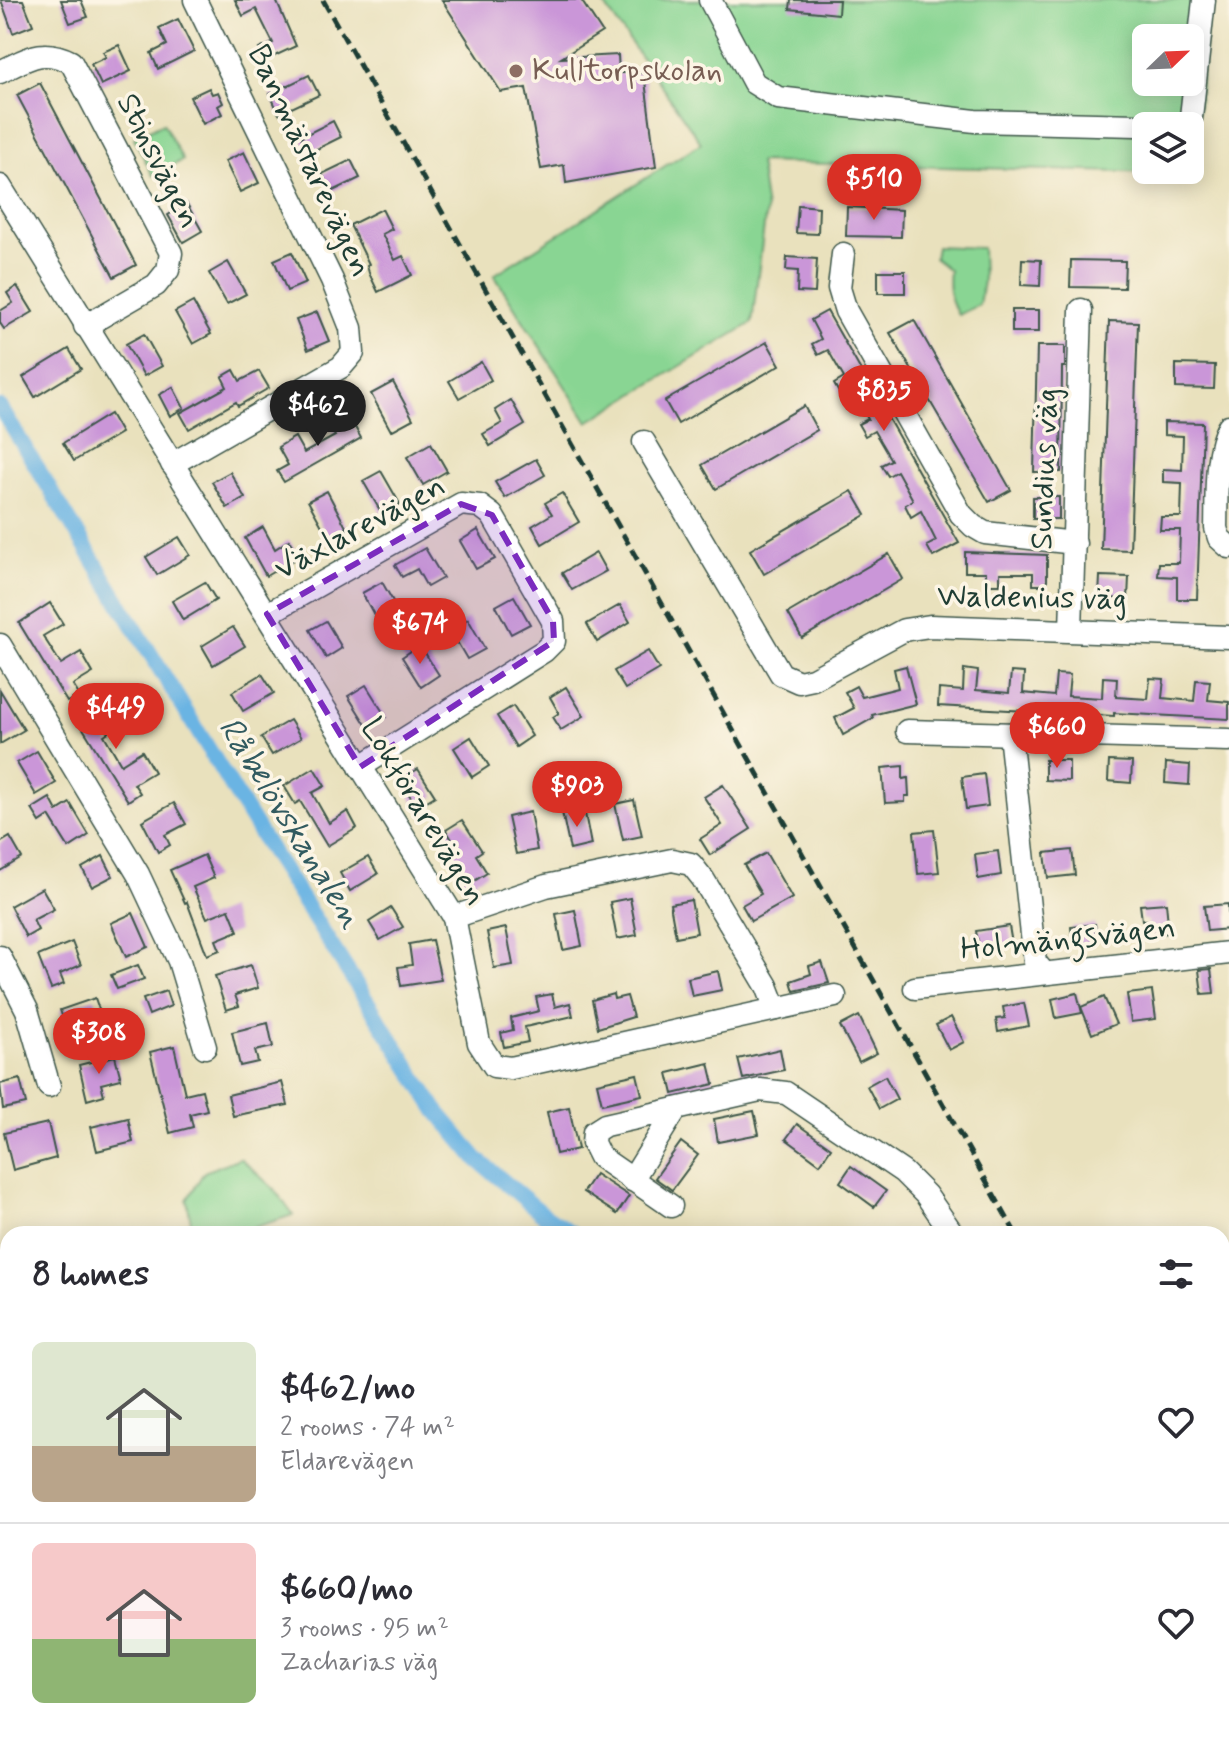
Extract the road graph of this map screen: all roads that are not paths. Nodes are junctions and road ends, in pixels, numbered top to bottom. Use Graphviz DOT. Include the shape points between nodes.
graph roads {
  1 [pos="195,0"];
  2 [pos="710,0"];
  3 [pos="1204,0"];
  4 [pos="0,72"];
  5 [pos="1192,112"];
  6 [pos="1132,125"];
  7 [pos="0,186"];
  8 [pos="843,254"];
  9 [pos="1081,310"];
  10 [pos="85,326"];
  11 [pos="1229,426"];
  12 [pos="644,442"];
  13 [pos="172,464"];
  14 [pos="1075,543"];
  15 [pos="1229,547"];
  16 [pos="267,614"];
  17 [pos="1071,630"];
  18 [pos="1229,637"];
  19 [pos="0,645"];
  20 [pos="907,731"];
  21 [pos="1010,734"];
  22 [pos="1229,740"];
  23 [pos="360,767"];
  24 [pos="454,917"];
  25 [pos="1229,953"];
  26 [pos="0,957"];
  27 [pos="1044,973"];
  28 [pos="915,988"];
  29 [pos="835,996"];
  30 [pos="776,1009"];
  31 [pos="205,1047"];
  32 [pos="49,1086"];
  33 [pos="676,1109"];
  34 [pos="632,1180"];
  35 [pos="671,1206"];
  36 [pos="942,1226"];
  1 -- 13 [label="street, Banmästarevägen" via="332,280 351,328 353,353 341,367"];
  2 -- 6 [label="street" via="754,83 778,98 975,121"];
  3 -- 5 [label="street"];
  4 -- 10 [label="street, Stinsvägen" via="40,53 71,62 171,253 168,270 156,285"];
  7 -- 10 [label="street, Lokförarevägen"];
  8 -- 14 [label="street" via="839,288 846,311 961,514 985,533"];
  9 -- 14 [label="street, Sundius väg"];
  10 -- 13 [label="street, Lokförarevägen"];
  11 -- 15 [label="street" via="1220,451 1216,528"];
  12 -- 17 [label="street, Waldenius väg" via="781,674 799,682 904,630"];
  13 -- 16 [label="street, Lokförarevägen"];
  14 -- 17 [label="street, Sundius väg"];
  16 -- 23 [label="street, Lokförarevägen"];
  16 -- 23 [label="street, Växlarevägen" via="461,504 480,506 492,515 553,621 554,641"];
  17 -- 18 [label="street, Waldenius väg"];
  19 -- 31 [label="street" via="138,874 179,961"];
  20 -- 21 [label="street"];
  21 -- 22 [label="street"];
  21 -- 27 [label="street" via="1035,962"];
  23 -- 24 [label="street, Lokförarevägen"];
  24 -- 30 [label="street" via="546,886 672,860 691,864"];
  24 -- 30 [label="street, Lokförarevägen" via="479,1043 494,1066 511,1068"];
  25 -- 27 [label="street, Holmängsvägen"];
  26 -- 32 [label="street" via="27,1010"];
  27 -- 28 [label="street, Holmängsvägen"];
  29 -- 30 [label="street, Lokförarevägen"];
  33 -- 34 [label="street"];
  33 -- 34 [label="street" via="594,1132 600,1157"];
  33 -- 36 [label="street" via="760,1090 786,1093 903,1172 926,1195"];
  34 -- 35 [label="street"];
}
